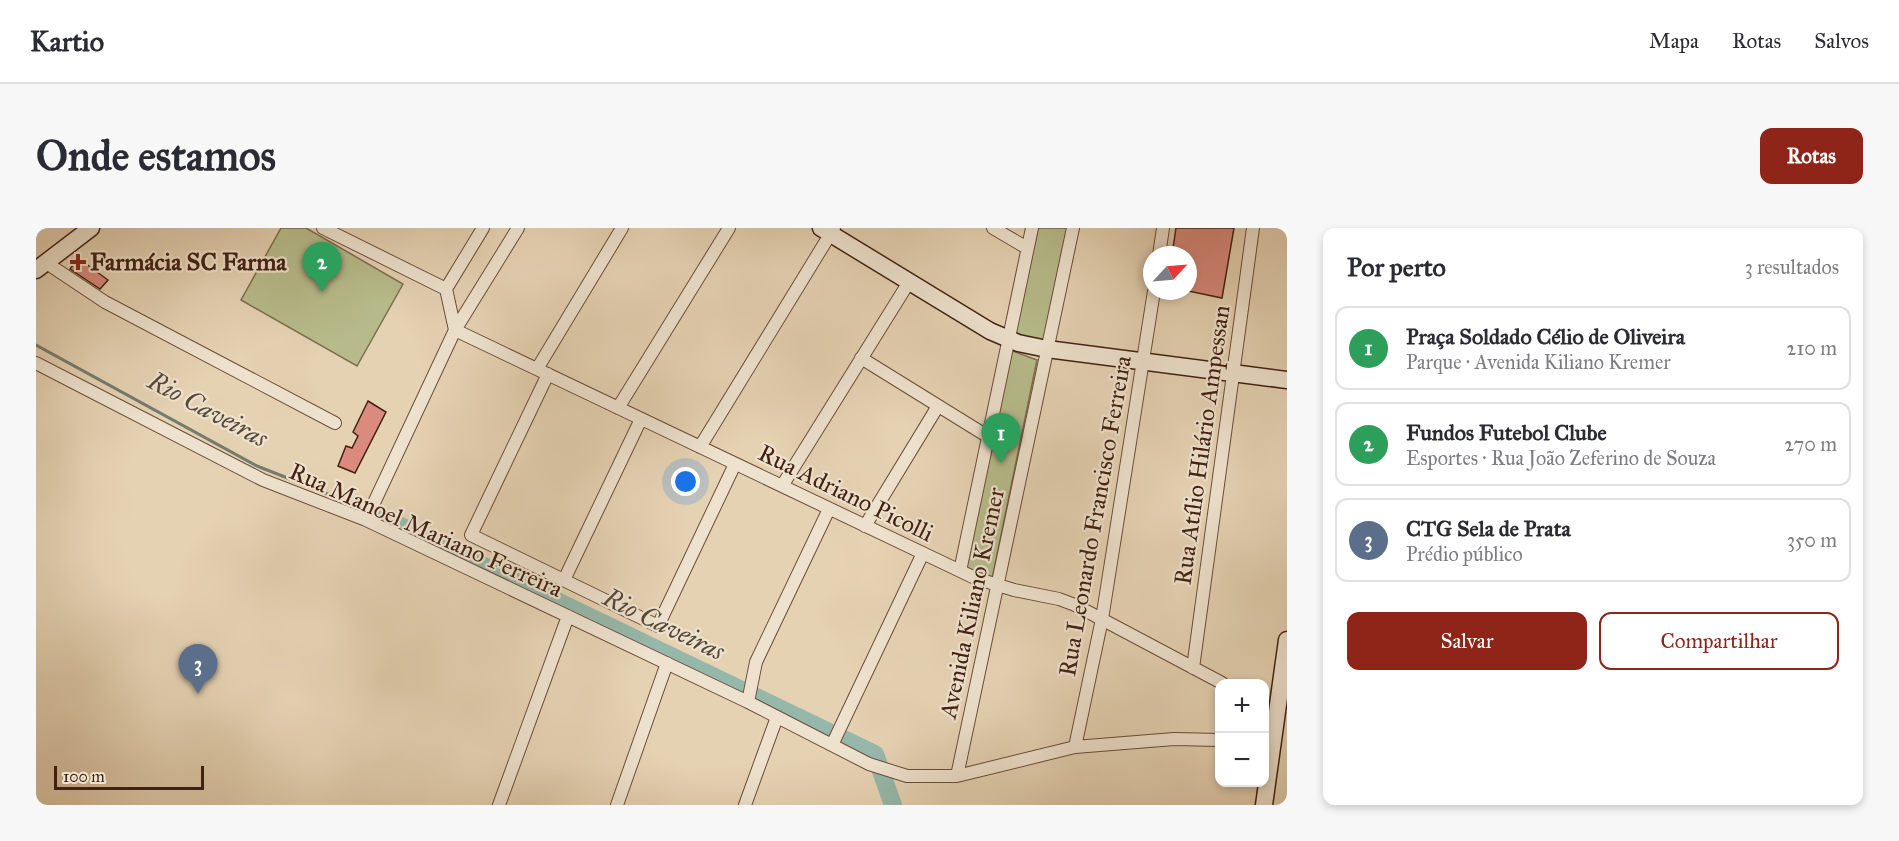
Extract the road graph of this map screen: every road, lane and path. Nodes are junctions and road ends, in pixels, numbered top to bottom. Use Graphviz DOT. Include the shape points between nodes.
graph roads {
  1 [pos="91,228"];
  2 [pos="323,228"];
  3 [pos="483,228"];
  4 [pos="518,228"];
  5 [pos="622,228"];
  6 [pos="729,228"];
  7 [pos="993,228"];
  8 [pos="1032,228"];
  9 [pos="1073,228"];
  10 [pos="1163,228"];
  11 [pos="1253,228"];
  12 [pos="828,230"];
  13 [pos="1160,246"];
  14 [pos="1027,248"];
  15 [pos="41,266"];
  16 [pos="909,282"];
  17 [pos="446,289"];
  18 [pos="1153,300"];
  19 [pos="455,330"];
  20 [pos="1008,340"];
  21 [pos="1047,349"];
  22 [pos="861,358"];
  23 [pos="1144,362"];
  24 [pos="36,363"];
  25 [pos="542,371"];
  26 [pos="1233,374"];
  27 [pos="1287,380"];
  28 [pos="938,406"];
  29 [pos="618,408"];
  30 [pos="641,419"];
  31 [pos="334,423"];
  32 [pos="987,436"];
  33 [pos="700,447"];
  34 [pos="735,464"];
  35 [pos="782,486"];
  36 [pos="829,509"];
  37 [pos="366,520"];
  38 [pos="865,526"];
  39 [pos="923,553"];
  40 [pos="960,571"];
  41 [pos="564,580"];
  42 [pos="998,585"];
  43 [pos="568,616"];
  44 [pos="1102,619"];
  45 [pos="1287,647"];
  46 [pos="667,663"];
  47 [pos="1193,668"];
  48 [pos="1215,680"];
  49 [pos="748,701"];
  50 [pos="1271,709"];
  51 [pos="777,717"];
  52 [pos="1269,734"];
  53 [pos="1215,740"];
  54 [pos="833,743"];
  55 [pos="1075,747"];
  56 [pos="1269,748"];
  57 [pos="1287,758"];
  58 [pos="957,776"];
  59 [pos="1265,787"];
  60 [pos="499,805"];
  61 [pos="617,805"];
  62 [pos="745,805"];
  63 [pos="1264,805"];
  1 -- 15 [label="street"];
  2 -- 17 [label="street"];
  3 -- 17 [label="street"];
  4 -- 19 [label="street"];
  5 -- 25 [label="street"];
  6 -- 29 [label="street"];
  7 -- 14 [label="street"];
  8 -- 14 [label="street, Avenida Kiliano Kremer"];
  9 -- 21 [label="street, Avenida Kiliano Kremer"];
  10 -- 13 [label="street"];
  11 -- 26 [label="street, Rua Atílio Hilário Ampessan"];
  12 -- 16 [label="street"];
  12 -- 33 [label="street"];
  14 -- 20 [label="street, Avenida Kiliano Kremer"];
  15 -- 31 [label="street"];
  16 -- 20 [label="street"];
  16 -- 22 [label="street"];
  17 -- 19 [label="street"];
  18 -- 23 [label="street, Rua Leonardo Francisco Ferreira"];
  19 -- 25 [label="street, Rua Adriano Picolli"];
  19 -- 37 [label="street"];
  20 -- 21 [label="street"];
  20 -- 32 [label="street, Avenida Kiliano Kremer"];
  21 -- 23 [label="street"];
  21 -- 42 [label="street, Avenida Kiliano Kremer"];
  22 -- 28 [label="street"];
  22 -- 35 [label="street"];
  23 -- 26 [label="street"];
  23 -- 44 [label="street, Rua Leonardo Francisco Ferreira"];
  24 -- 37 [label="street, Rua Manoel Mariano Ferreira" via="263,480"];
  25 -- 29 [label="street, Rua Adriano Picolli"];
  25 -- 41 [label="street" via="471,535"];
  26 -- 27 [label="street"];
  26 -- 47 [label="street, Rua Atílio Hilário Ampessan"];
  28 -- 32 [label="street"];
  28 -- 38 [label="street"];
  29 -- 30 [label="street, Rua Adriano Picolli"];
  30 -- 33 [label="street, Rua Adriano Picolli"];
  30 -- 41 [label="street"];
  32 -- 40 [label="street, Avenida Kiliano Kremer"];
  33 -- 34 [label="street, Rua Adriano Picolli"];
  34 -- 35 [label="street, Rua Adriano Picolli"];
  34 -- 41 [label="street" via="658,626"];
  35 -- 36 [label="street, Rua Adriano Picolli"];
  36 -- 38 [label="street, Rua Adriano Picolli"];
  36 -- 49 [label="street" via="760,652"];
  37 -- 43 [label="street, Rua Manoel Mariano Ferreira"];
  38 -- 39 [label="street, Rua Adriano Picolli"];
  39 -- 40 [label="street, Rua Adriano Picolli"];
  39 -- 54 [label="street"];
  40 -- 42 [label="street, Rua Adriano Picolli"];
  42 -- 44 [label="street, Rua Adriano Picolli" via="1066,601"];
  42 -- 58 [label="street, Avenida Kiliano Kremer"];
  43 -- 46 [label="street, Rua Manoel Mariano Ferreira"];
  43 -- 60 [label="street"];
  44 -- 47 [label="street, Rua Adriano Picolli"];
  44 -- 55 [label="street, Rua Leonardo Francisco Ferreira"];
  45 -- 50 [label="street"];
  46 -- 49 [label="street, Rua Manoel Mariano Ferreira"];
  46 -- 61 [label="street"];
  47 -- 48 [label="street, Rua Adriano Picolli"];
  49 -- 51 [label="street, Rua Manoel Mariano Ferreira"];
  50 -- 52 [label="street"];
  51 -- 54 [label="street, Rua Manoel Mariano Ferreira"];
  51 -- 62 [label="street"];
  53 -- 55 [label="street, Rua Manoel Mariano Ferreira"];
  54 -- 58 [label="street, Rua Manoel Mariano Ferreira" via="869,764 901,774"];
  55 -- 58 [label="street, Rua Manoel Mariano Ferreira"];
  56 -- 57 [label="street"];
  59 -- 63 [label="street"];
}
